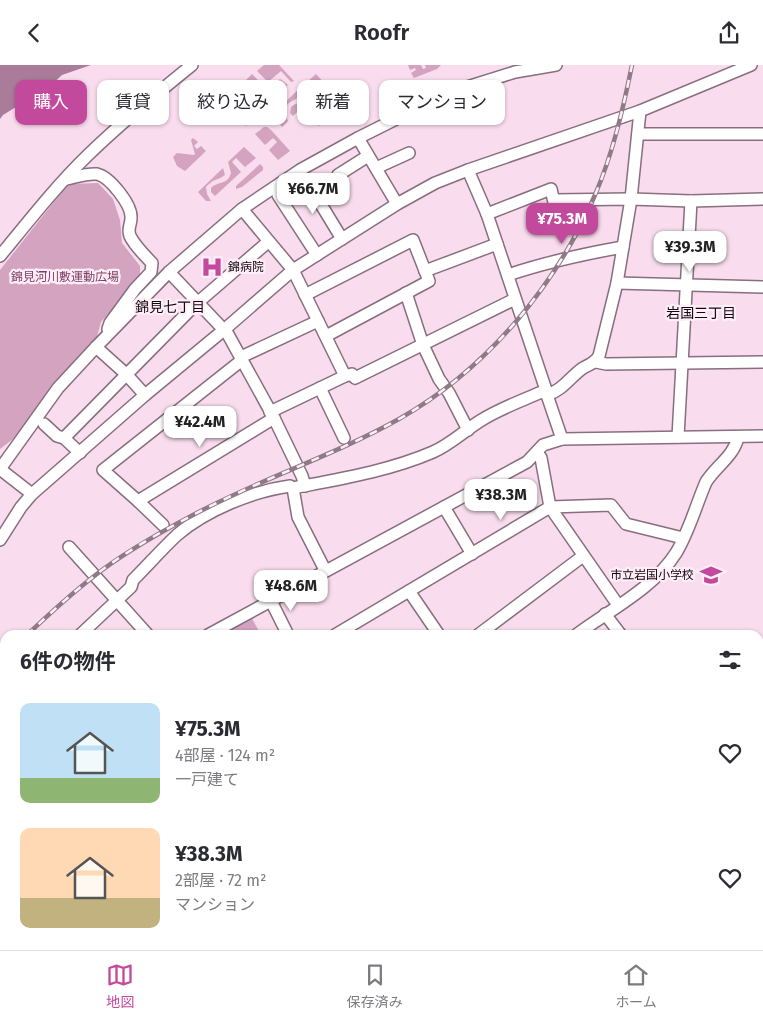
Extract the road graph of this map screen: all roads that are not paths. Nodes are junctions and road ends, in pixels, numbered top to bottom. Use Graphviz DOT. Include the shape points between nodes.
graph roads {
  1 [pos="192,65"];
  2 [pos="556,65"];
  3 [pos="751,65"];
  4 [pos="640,111"];
  5 [pos="638,134"];
  6 [pos="763,134"];
  7 [pos="358,138"];
  8 [pos="409,153"];
  9 [pos="368,156"];
  10 [pos="376,168"];
  11 [pos="468,169"];
  12 [pos="338,175"];
  13 [pos="305,177"];
  14 [pos="66,179"];
  15 [pos="278,195"];
  16 [pos="631,199"];
  17 [pos="763,199"];
  18 [pos="555,200"];
  19 [pos="691,201"];
  20 [pos="397,204"];
  21 [pos="242,209"];
  22 [pos="487,214"];
  23 [pos="557,216"];
  24 [pos="342,239"];
  25 [pos="268,242"];
  26 [pos="497,244"];
  27 [pos="623,247"];
  28 [pos="317,255"];
  29 [pos="0,256"];
  30 [pos="293,270"];
  31 [pos="425,271"];
  32 [pos="169,272"];
  33 [pos="508,275"];
  34 [pos="617,283"];
  35 [pos="687,286"];
  36 [pos="763,287"];
  37 [pos="406,293"];
  38 [pos="305,295"];
  39 [pos="515,299"];
  40 [pos="198,303"];
  41 [pos="318,321"];
  42 [pos="225,330"];
  43 [pos="326,336"];
  44 [pos="101,342"];
  45 [pos="424,345"];
  46 [pos="241,359"];
  47 [pos="596,361"];
  48 [pos="763,362"];
  49 [pos="681,363"];
  50 [pos="126,374"];
  51 [pos="344,376"];
  52 [pos="320,388"];
  53 [pos="547,393"];
  54 [pos="146,395"];
  55 [pos="272,415"];
  56 [pos="44,424"];
  57 [pos="468,430"];
  58 [pos="763,436"];
  59 [pos="678,437"];
  60 [pos="738,437"];
  61 [pos="64,438"];
  62 [pos="344,438"];
  63 [pos="562,439"];
  64 [pos="538,452"];
  65 [pos="80,453"];
  66 [pos="0,469"];
  67 [pos="299,487"];
  68 [pos="32,495"];
  69 [pos="138,501"];
  70 [pos="444,507"];
  71 [pos="550,507"];
  72 [pos="163,525"];
  73 [pos="683,538"];
  74 [pos="0,540"];
  75 [pos="68,547"];
  76 [pos="472,554"];
  77 [pos="584,556"];
  78 [pos="326,570"];
  79 [pos="409,591"];
  80 [pos="117,600"];
  81 [pos="270,601"];
  82 [pos="618,605"];
  83 [pos="605,614"];
  84 [pos="85,630"];
  85 [pos="144,630"];
  86 [pos="217,630"];
  87 [pos="285,630"];
  88 [pos="343,630"];
  89 [pos="436,630"];
  90 [pos="485,630"];
  91 [pos="583,630"];
  92 [pos="617,630"];
  1 -- 14 [label="street" via="149,99"];
  2 -- 7 [label="street" via="514,72 448,93"];
  3 -- 4 [label="street"];
  4 -- 5 [label="street"];
  4 -- 11 [label="street"];
  5 -- 6 [label="street"];
  5 -- 16 [label="street"];
  7 -- 9 [label="street"];
  7 -- 21 [label="street" via="300,170"];
  8 -- 10 [label="street"];
  9 -- 10 [label="street"];
  9 -- 12 [label="street"];
  10 -- 20 [label="street"];
  11 -- 20 [label="street"];
  11 -- 22 [label="street"];
  13 -- 24 [label="street"];
  14 -- 29 [label="street"];
  14 -- 44 [label="street" via="90,174 107,179 126,201 132,217 128,228 131,238 152,263 151,272 110,323"];
  15 -- 28 [label="street"];
  16 -- 18 [label="street"];
  16 -- 19 [label="street"];
  16 -- 27 [label="street"];
  17 -- 19 [label="street"];
  18 -- 22 [label="street" via="551,189"];
  18 -- 23 [label="street"];
  19 -- 35 [label="street"];
  20 -- 24 [label="street"];
  21 -- 25 [label="street"];
  21 -- 32 [label="street"];
  22 -- 26 [label="street"];
  24 -- 28 [label="street"];
  25 -- 30 [label="street"];
  25 -- 40 [label="street"];
  26 -- 31 [label="street"];
  26 -- 33 [label="street"];
  27 -- 33 [label="street" via="572,256"];
  27 -- 34 [label="street"];
  28 -- 30 [label="street"];
  30 -- 38 [label="street"];
  30 -- 42 [label="street"];
  31 -- 37 [label="street" via="429,281"];
  31 -- 38 [label="street" via="413,240"];
  32 -- 40 [label="street"];
  32 -- 44 [label="street"];
  33 -- 39 [label="street"];
  34 -- 35 [label="street"];
  34 -- 47 [label="street"];
  35 -- 36 [label="street"];
  35 -- 49 [label="street"];
  37 -- 43 [label="street"];
  37 -- 45 [label="street"];
  38 -- 41 [label="street"];
  39 -- 45 [label="street"];
  39 -- 53 [label="street"];
  40 -- 42 [label="street"];
  40 -- 50 [label="street"];
  41 -- 43 [label="street"];
  41 -- 46 [label="street"];
  42 -- 46 [label="street"];
  42 -- 54 [label="street"];
  43 -- 51 [label="street"];
  44 -- 50 [label="street"];
  44 -- 66 [label="street" via="58,388"];
  45 -- 51 [label="street" via="355,378 352,374"];
  45 -- 57 [label="street" via="438,379"];
  46 -- 55 [label="street"];
  46 -- 69 [label="street" via="103,470"];
  47 -- 49 [label="street" via="606,364"];
  47 -- 53 [label="street" via="556,392"];
  48 -- 49 [label="street"];
  49 -- 59 [label="street"];
  50 -- 54 [label="street"];
  50 -- 61 [label="street"];
  51 -- 52 [label="street"];
  52 -- 55 [label="street"];
  52 -- 62 [label="street"];
  53 -- 57 [label="street" via="495,413"];
  53 -- 63 [label="street"];
  54 -- 65 [label="street"];
  55 -- 67 [label="street" via="302,475"];
  55 -- 69 [label="street"];
  56 -- 61 [label="street"];
  57 -- 67 [label="street" via="449,444 407,462"];
  58 -- 60 [label="street"];
  59 -- 60 [label="street"];
  59 -- 63 [label="street"];
  60 -- 73 [label="street" via="728,458 706,482"];
  61 -- 65 [label="street"];
  63 -- 64 [label="street" via="543,445"];
  64 -- 70 [label="street" via="527,462"];
  64 -- 71 [label="street"];
  65 -- 68 [label="street"];
  66 -- 68 [label="street"];
  67 -- 78 [label="street" via="298,517"];
  67 -- 80 [label="street" via="274,488 254,494 198,521 178,534 133,579 131,587"];
  68 -- 74 [label="street"];
  69 -- 72 [label="street"];
  70 -- 76 [label="street"];
  70 -- 78 [label="street"];
  71 -- 73 [label="street" via="611,505 626,524"];
  71 -- 76 [label="street"];
  71 -- 77 [label="street"];
  73 -- 82 [label="street" via="663,569"];
  75 -- 80 [label="street"];
  76 -- 79 [label="street"];
  77 -- 82 [label="street"];
  77 -- 90 [label="street"];
  78 -- 81 [label="street"];
  79 -- 88 [label="street"];
  79 -- 89 [label="street"];
  80 -- 84 [label="street"];
  80 -- 85 [label="street"];
  81 -- 86 [label="street"];
  81 -- 87 [label="street"];
  82 -- 83 [label="street"];
  83 -- 91 [label="street"];
  83 -- 92 [label="street"];
}
